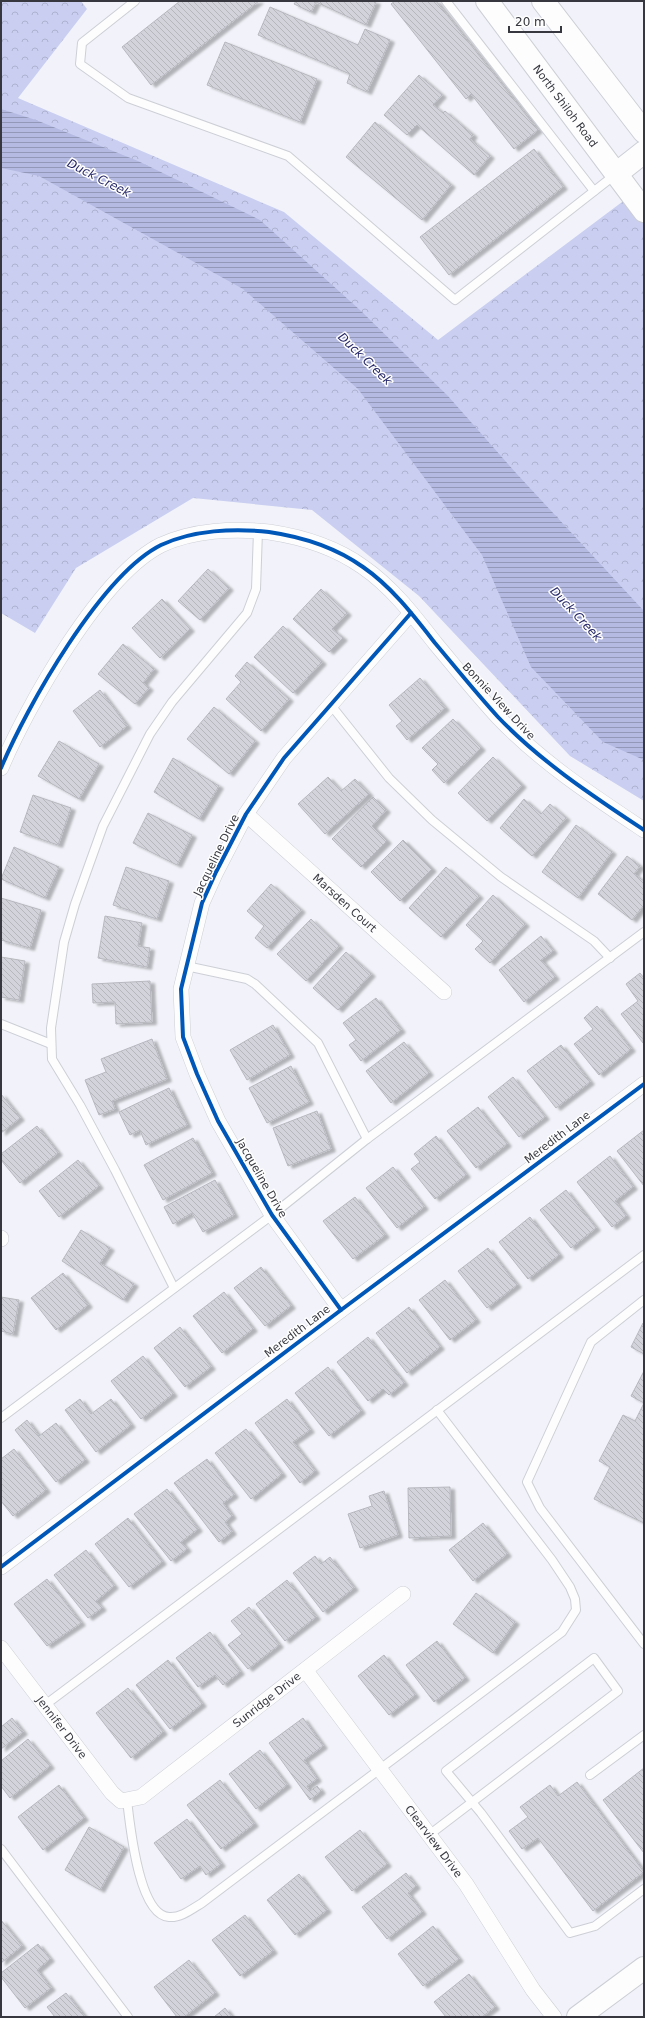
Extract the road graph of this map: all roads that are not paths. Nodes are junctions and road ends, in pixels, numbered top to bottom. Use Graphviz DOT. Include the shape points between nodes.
graph roads {
  1 [pos="135,1"];
  2 [pos="446,1"];
  3 [pos="487,1"];
  4 [pos="543,1"];
  5 [pos="644,132"];
  6 [pos="644,152"];
  7 [pos="616,174"];
  8 [pos="594,191"];
  9 [pos="644,211"];
  10 [pos="258,531"];
  11 [pos="411,613"];
  12 [pos="330,704"];
  13 [pos="5,746"];
  14 [pos="1,768"];
  15 [pos="246,814"];
  16 [pos="644,830"];
  17 [pos="644,932"];
  18 [pos="610,958"];
  19 [pos="186,966"];
  20 [pos="444,992"];
  21 [pos="1,1024"];
  22 [pos="51,1044"];
  23 [pos="644,1084"];
  24 [pos="367,1139"];
  25 [pos="272,1215"];
  26 [pos="644,1255"];
  27 [pos="174,1288"];
  28 [pos="644,1300"];
  29 [pos="341,1310"];
  30 [pos="437,1410"];
  31 [pos="1,1418"];
  32 [pos="1,1567"];
  33 [pos="403,1594"];
  34 [pos="644,1644"];
  35 [pos="1,1648"];
  36 [pos="306,1671"];
  37 [pos="45,1705"];
  38 [pos="644,1734"];
  39 [pos="380,1770"];
  40 [pos="590,1775"];
  41 [pos="127,1800"];
  42 [pos="472,1802"];
  43 [pos="429,1835"];
  44 [pos="1,1849"];
  45 [pos="644,1889"];
  46 [pos="644,1968"];
  47 [pos="128,2017"];
  48 [pos="554,2017"];
  49 [pos="578,2017"];
  1 -- 8 [label="lane" via="82,43 80,64 128,98 288,156 455,300"];
  2 -- 8 [label="lane"];
  3 -- 7 [label="main road, North Shiloh Road"];
  4 -- 5 [label="main road"];
  6 -- 7 [label="main road"];
  7 -- 8 [label="lane"];
  7 -- 9 [label="main road, North Shiloh Road"];
  10 -- 11 [label="street, Bonnie View Drive" via="312,541 339,553 362,566 384,584"];
  10 -- 13 [label="street, Bonnie View Drive" via="209,533 174,540 158,546 125,572 109,589 73,638"];
  10 -- 22 [label="lane" via="256,589 247,613 172,702 150,734 103,826 64,942 51,1028"];
  11 -- 12 [label="street, Jacqueline Drive"];
  11 -- 16 [label="street, Bonnie View Drive" via="464,678 528,746 590,794"];
  12 -- 15 [label="street, Jacqueline Drive" via="284,758"];
  12 -- 18 [label="lane" via="389,778 432,820 500,877 594,941"];
  13 -- 14 [label="street, Bonnie View Drive"];
  15 -- 19 [label="street, Jacqueline Drive" via="202,903"];
  15 -- 20 [label="street, Marsden Court"];
  17 -- 18 [label="lane"];
  18 -- 24 [label="lane"];
  19 -- 24 [label="lane" via="247,979 313,1038 318,1043"];
  19 -- 25 [label="street, Jacqueline Drive" via="181,989 184,1037 196,1074 218,1121"];
  21 -- 22 [label="lane"];
  22 -- 27 [label="lane" via="52,1059 115,1170"];
  23 -- 29 [label="street, Meredith Lane"];
  24 -- 25 [label="lane"];
  25 -- 27 [label="lane"];
  25 -- 29 [label="street, Jacqueline Drive"];
  26 -- 30 [label="lane"];
  27 -- 31 [label="lane"];
  28 -- 34 [label="lane" via="592,1342 527,1482 540,1508"];
  29 -- 32 [label="street, Meredith Lane"];
  30 -- 37 [label="lane"];
  30 -- 39 [label="lane" via="552,1560 570,1587 576,1610 562,1632"];
  33 -- 36 [label="street, Sunridge Drive"];
  35 -- 37 [label="street, Jennifer Drive"];
  36 -- 39 [label="street, Clearview Drive"];
  36 -- 41 [label="street, Sunridge Drive" via="141,1797"];
  37 -- 41 [label="street, Jennifer Drive" via="112,1793 121,1801"];
  38 -- 40 [label="lane"];
  39 -- 41 [label="lane" via="182,1916 168,1917 158,1912 149,1900 134,1856"];
  39 -- 43 [label="street, Clearview Drive"];
  42 -- 42 [label="lane" via="618,1691 594,1658 446,1771"];
  42 -- 43 [label="lane"];
  42 -- 45 [label="lane" via="570,1933 595,1926"];
  43 -- 48 [label="street, Clearview Drive" via="466,1884"];
  44 -- 47 [label="lane"];
  46 -- 49 [label="main road"];
}
